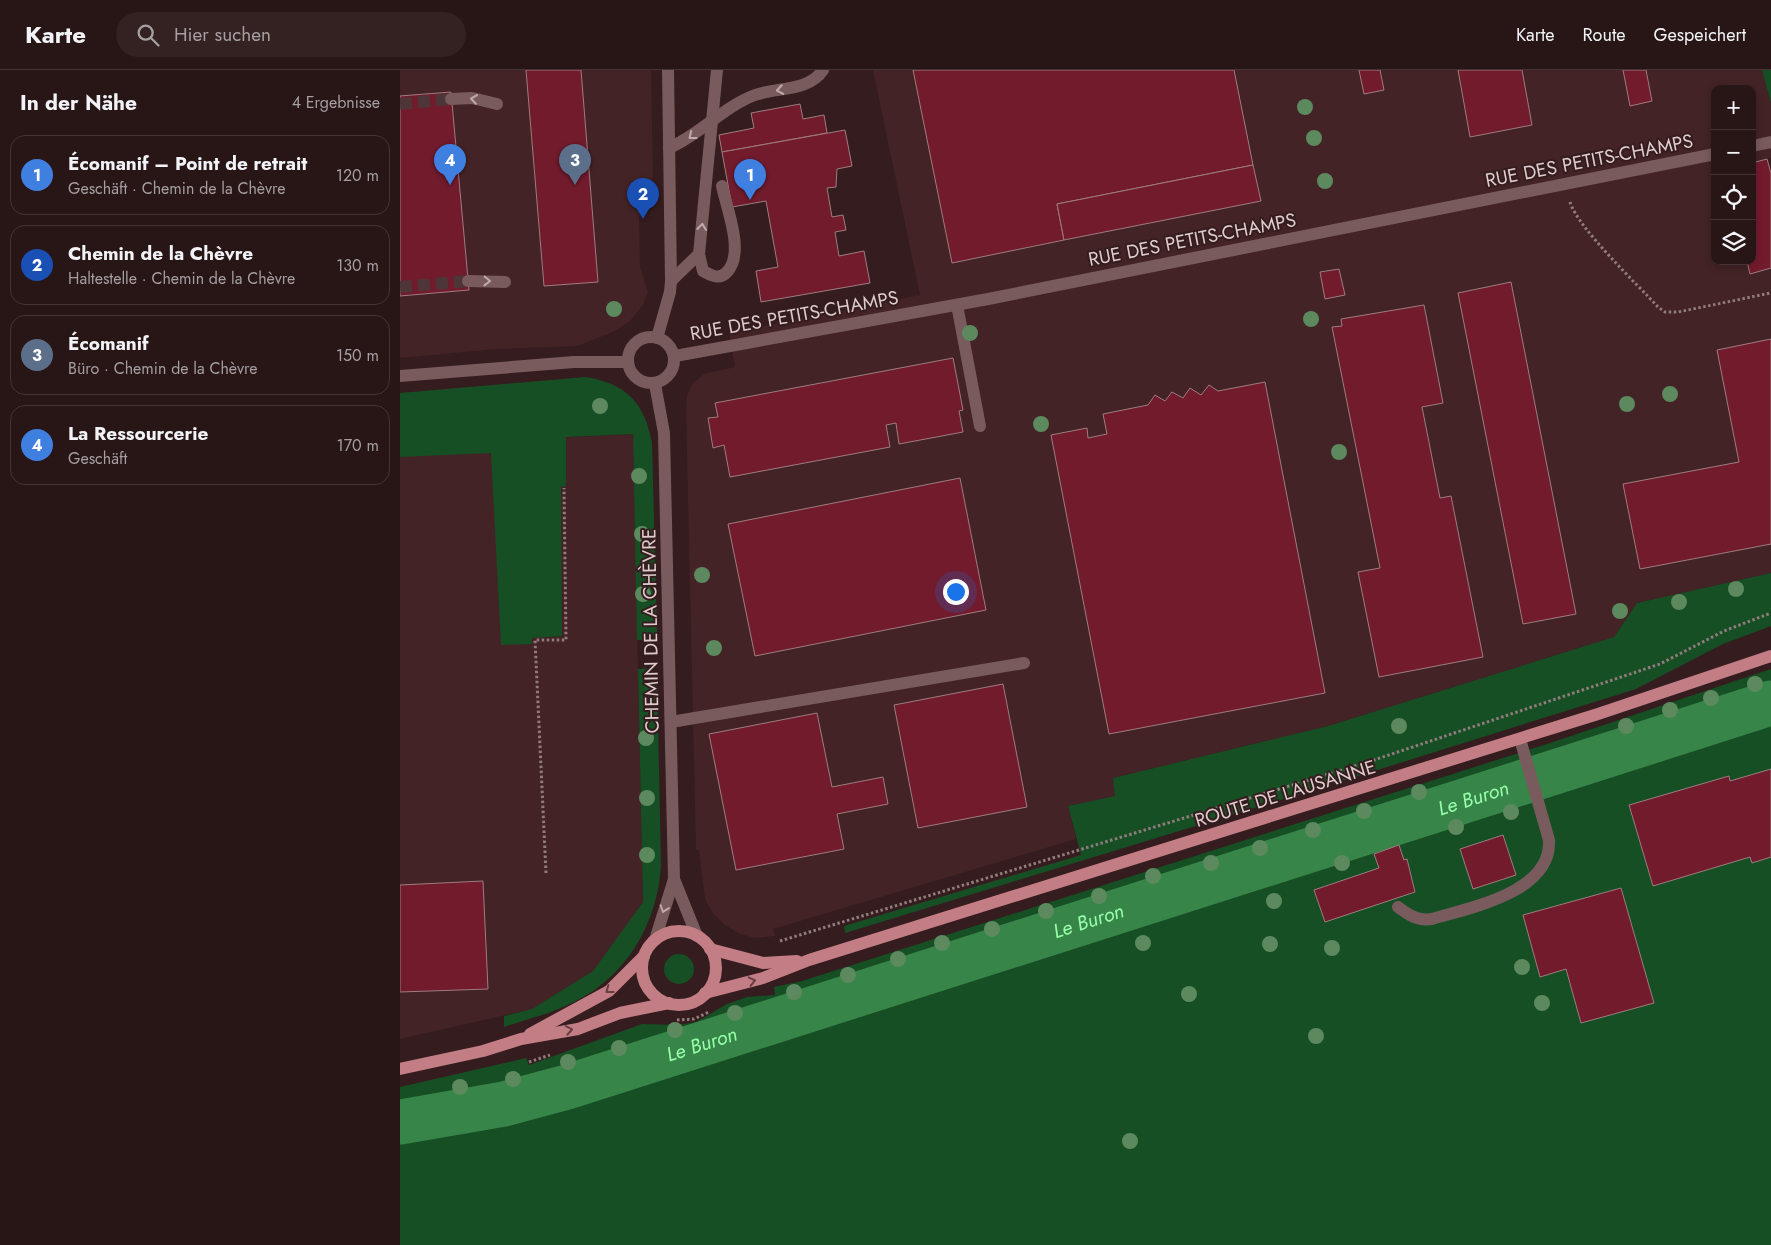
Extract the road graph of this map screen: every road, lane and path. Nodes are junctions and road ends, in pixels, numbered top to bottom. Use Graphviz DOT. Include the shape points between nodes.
graph roads {
  1 [pos="668,70"];
  2 [pos="717,70"];
  3 [pos="823,70"];
  4 [pos="451,99"];
  5 [pos="497,104"];
  6 [pos="712,119"];
  7 [pos="1771,142"];
  8 [pos="1756,145"];
  9 [pos="670,148"];
  10 [pos="1711,155"];
  11 [pos="1564,185"];
  12 [pos="722,186"];
  13 [pos="699,254"];
  14 [pos="468,281"];
  15 [pos="505,282"];
  16 [pos="671,282"];
  17 [pos="1771,293"];
  18 [pos="957,305"];
  19 [pos="657,338"];
  20 [pos="675,356"];
  21 [pos="628,362"];
  22 [pos="400,376"];
  23 [pos="655,384"];
  24 [pos="980,426"];
  25 [pos="564,488"];
  26 [pos="1771,613"];
  27 [pos="1771,656"];
  28 [pos="1024,663"];
  29 [pos="671,722"];
  30 [pos="1520,739"];
  31 [pos="546,873"];
  32 [pos="674,879"];
  33 [pos="1398,907"];
  34 [pos="697,936"];
  35 [pos="654,940"];
  36 [pos="773,943"];
  37 [pos="710,949"];
  38 [pos="644,956"];
  39 [pos="809,960"];
  40 [pos="705,993"];
  41 [pos="670,1003"];
  42 [pos="521,1039"];
  43 [pos="400,1069"];
  1 -- 9 [label="street"];
  2 -- 6 [label="street"];
  3 -- 6 [label="street, one-way" via="811,82 759,93 738,101"];
  5 -- 4 [label="street, one-way" via="472,98"];
  6 -- 9 [label="street, one-way" via="685,141"];
  13 -- 6 [label="street, one-way"];
  7 -- 8 [label="street"];
  9 -- 16 [label="street"];
  10 -- 11 [label="street, RUE DES PETITS-CHAMPS"];
  11 -- 17 [label="path" via="1572,211 1665,312"];
  11 -- 18 [label="street, RUE DES PETITS-CHAMPS"];
  12 -- 13 [label="street" via="737,250 732,266 724,275 709,275 703,271"];
  13 -- 16 [label="street"];
  14 -- 15 [label="street, one-way"];
  16 -- 19 [label="street"];
  18 -- 20 [label="street, RUE DES PETITS-CHAMPS"];
  18 -- 24 [label="street"];
  19 -- 20 [label="street" via="665,341"];
  19 -- 21 [label="street" via="640,340 629,354"];
  20 -- 23 [label="street" via="671,374"];
  21 -- 22 [label="street" via="574,362"];
  21 -- 23 [label="street" via="630,372 637,379"];
  23 -- 29 [label="street, CHEMIN DE LA CHÈVRE" via="664,433"];
  25 -- 31 [label="path" via="566,640 536,640"];
  26 -- 36 [label="path" via="1724,631 1660,664 1368,762"];
  27 -- 30 [label="main road, ROUTE DE LAUSANNE"];
  28 -- 29 [label="street"];
  29 -- 32 [label="street, CHEMIN DE LA CHÈVRE"];
  30 -- 33 [label="street" via="1542,811 1550,851 1538,874 1521,888 1432,919 1412,917"];
  30 -- 39 [label="main road, ROUTE DE LAUSANNE"];
  32 -- 34 [label="street, CHEMIN DE LA CHÈVRE"];
  32 -- 35 [label="street, CHEMIN DE LA CHÈVRE, one-way"];
  34 -- 35 [label="main road" via="688,932 670,932"];
  34 -- 37 [label="main road"];
  35 -- 38 [label="main road"];
  37 -- 39 [label="main road, ROUTE DE LAUSANNE" via="763,962"];
  37 -- 40 [label="main road" via="715,977"];
  38 -- 41 [label="main road" via="642,971 646,985 656,996"];
  38 -- 42 [label="main road, one-way" via="609,991"];
  40 -- 39 [label="main road, ROUTE DE LAUSANNE, one-way" via="763,978"];
  40 -- 41 [label="main road" via="692,1002"];
  42 -- 41 [label="main road, one-way" via="578,1029 620,1013"];
  42 -- 43 [label="main road" via="483,1051"];
}
